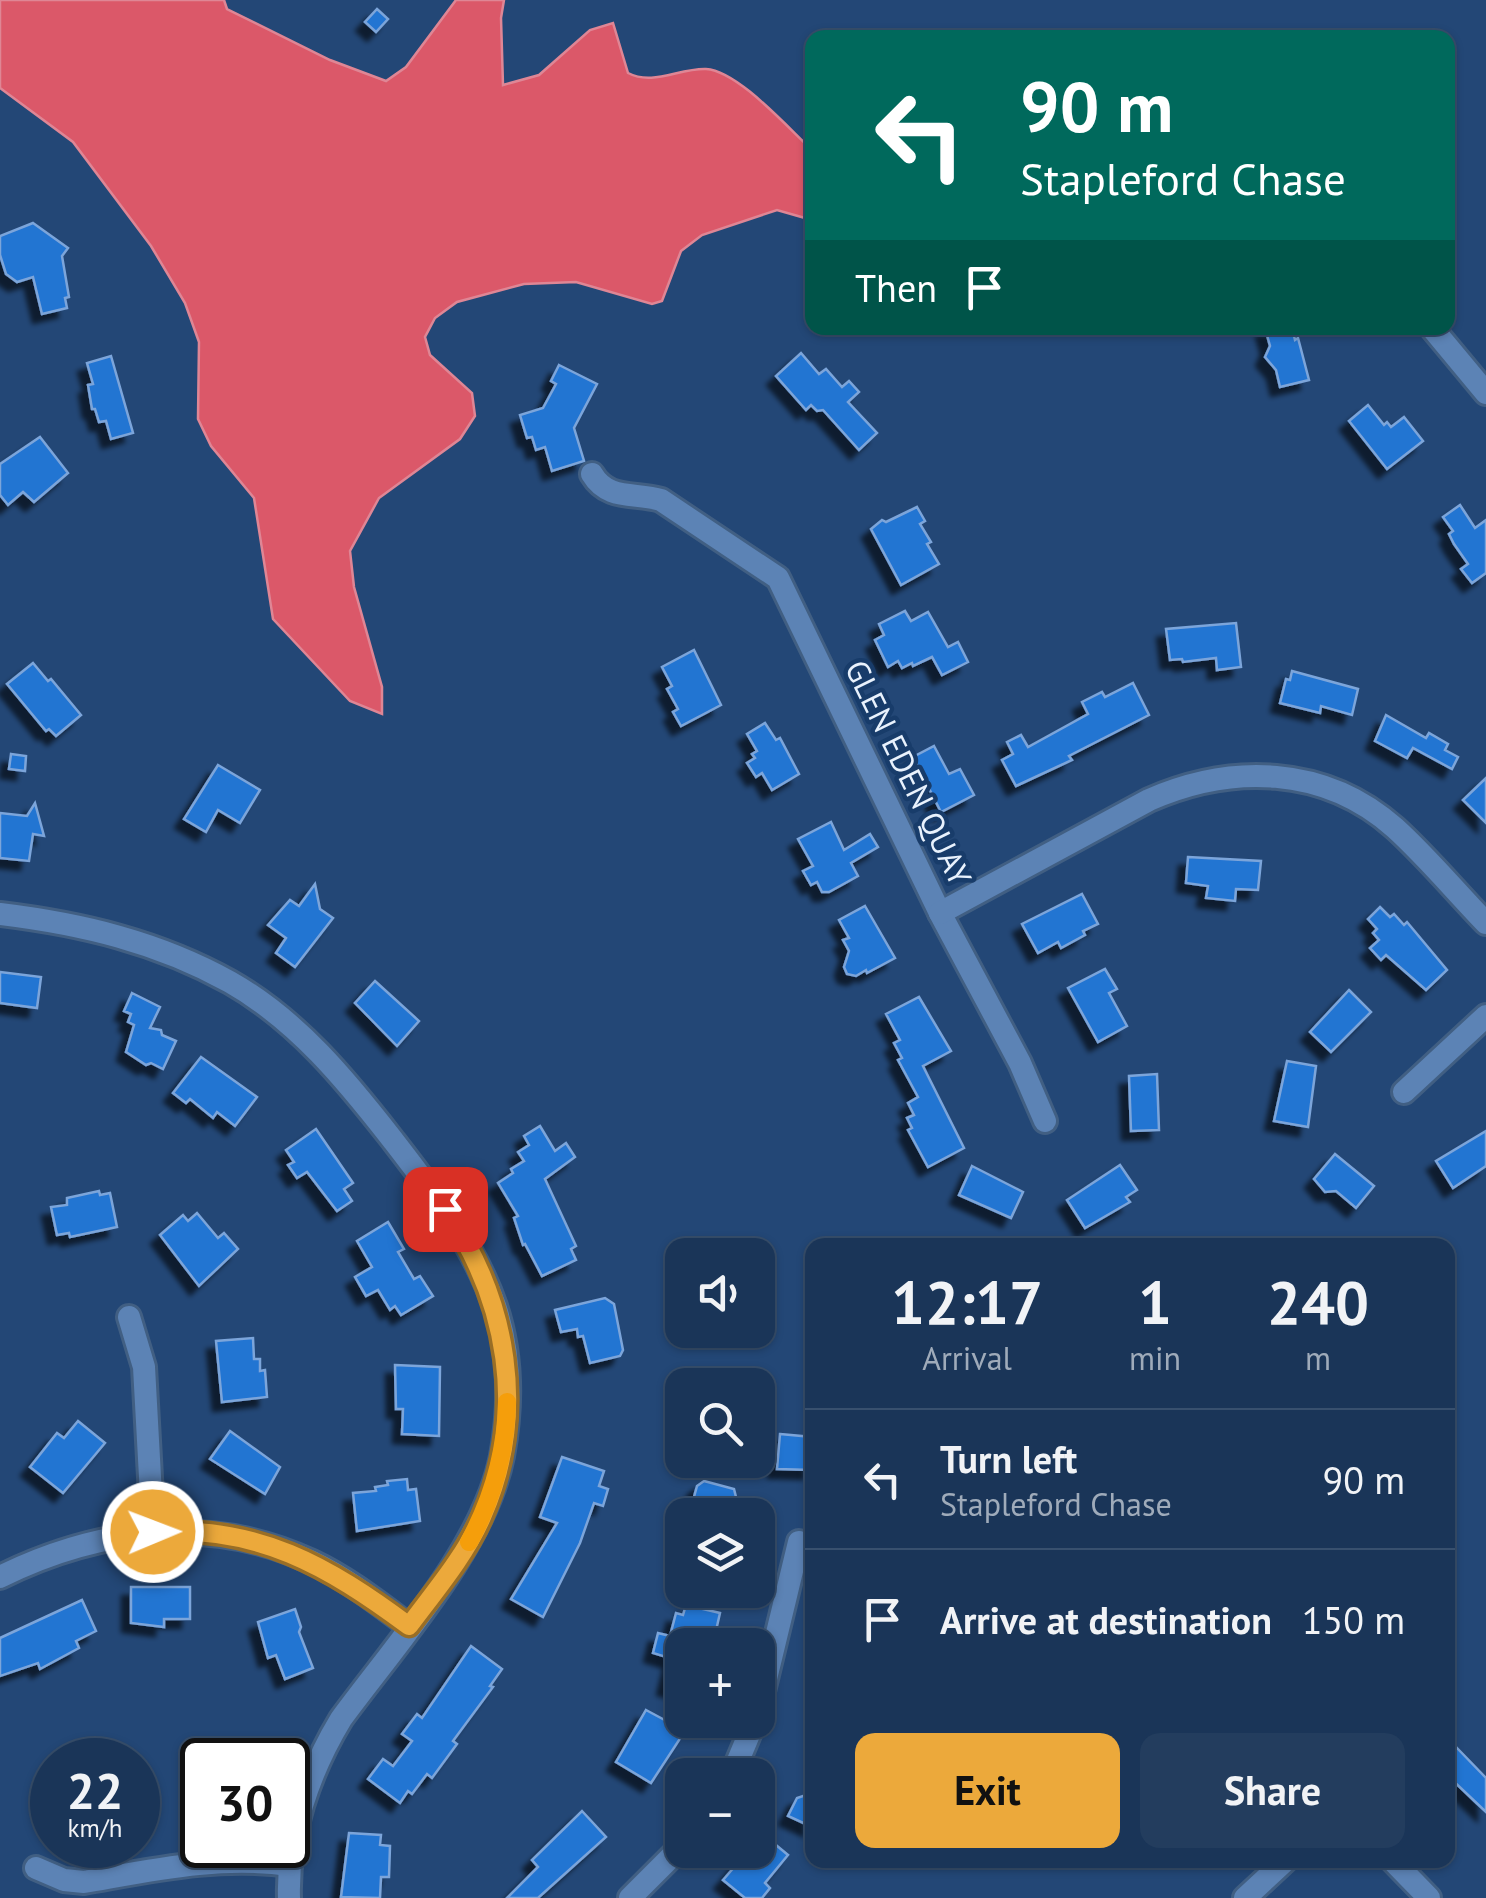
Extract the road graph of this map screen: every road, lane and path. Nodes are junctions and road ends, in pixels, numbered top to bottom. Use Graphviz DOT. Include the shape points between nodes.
graph roads {
  1 [pos="1438,335"];
  2 [pos="1486,394"];
  3 [pos="592,474"];
  4 [pos="940,912"];
  5 [pos="0,914"];
  6 [pos="1486,923"];
  7 [pos="1486,1016"];
  8 [pos="1404,1092"];
  9 [pos="1046,1121"];
  10 [pos="129,1317"];
  11 [pos="153,1532"];
  12 [pos="800,1542"];
  13 [pos="0,1577"];
  14 [pos="409,1626"];
  15 [pos="775,1643"];
  16 [pos="310,1787"];
  17 [pos="665,1863"];
  18 [pos="180,1866"];
  19 [pos="36,1868"];
  20 [pos="290,1868"];
  21 [pos="1278,1868"];
  22 [pos="1400,1868"];
  23 [pos="288,1898"];
  24 [pos="630,1898"];
  25 [pos="1246,1898"];
  26 [pos="1429,1898"];
  1 -- 2 [label="street"];
  3 -- 4 [label="street, GLEN EDEN QUAY" via="611,493 661,500 778,578"];
  4 -- 6 [label="street, GLEN EDEN QUAY" via="1148,800 1245,774 1303,780 1368,808"];
  4 -- 9 [label="street"];
  5 -- 14 [label="street" via="146,944 206,969 274,1011 353,1088 458,1228 496,1309 507,1420 482,1518"];
  7 -- 8 [label="street"];
  10 -- 11 [label="street" via="144,1367"];
  11 -- 13 [label="street" via="56,1552"];
  11 -- 14 [label="street" via="206,1532 273,1546 349,1582"];
  12 -- 15 [label="street"];
  14 -- 16 [label="street" via="324,1747"];
  17 -- 24 [label="street"];
  18 -- 19 [label="street" via="84,1882"];
  20 -- 23 [label="street"];
  21 -- 25 [label="street"];
  22 -- 26 [label="street"];
}
